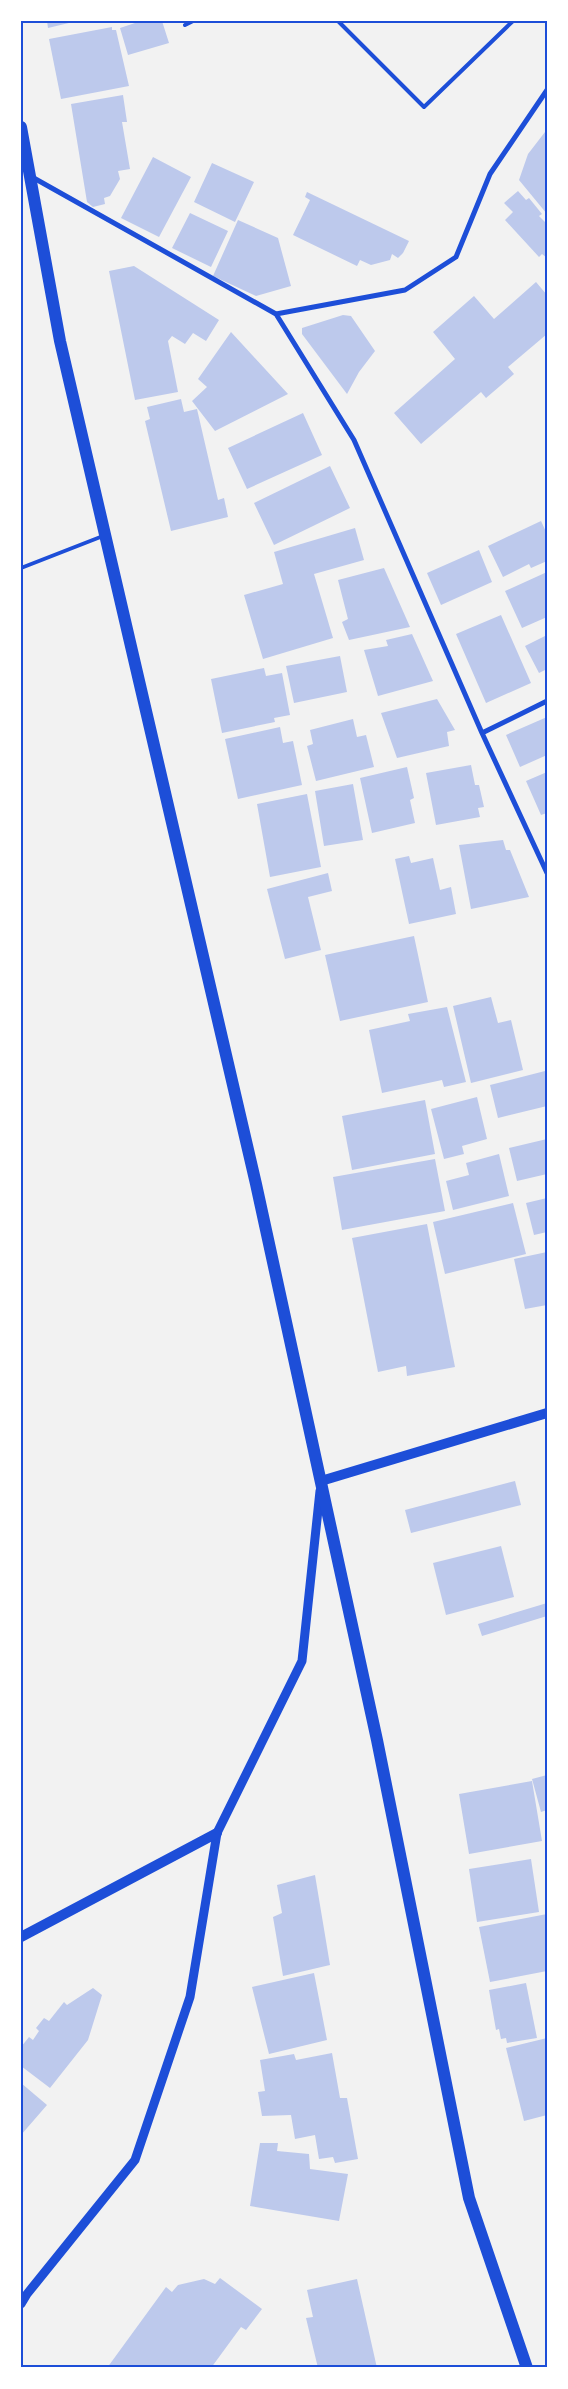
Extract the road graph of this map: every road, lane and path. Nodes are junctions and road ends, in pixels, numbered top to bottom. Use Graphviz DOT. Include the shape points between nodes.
graph roads {
  1 [pos="193,21"];
  2 [pos="338,21"];
  3 [pos="513,21"];
  4 [pos="185,25"];
  5 [pos="547,90"];
  6 [pos="21,127"];
  7 [pos="30,176"];
  8 [pos="276,314"];
  9 [pos="104,535"];
  10 [pos="21,568"];
  11 [pos="547,701"];
  12 [pos="482,733"];
  13 [pos="547,873"];
  14 [pos="547,1413"];
  15 [pos="321,1481"];
  16 [pos="216,1833"];
  17 [pos="21,1938"];
  18 [pos="21,2304"];
  19 [pos="527,2368"];
  1 -- 4 [label="lane"];
  2 -- 3 [label="lane" via="424,107"];
  5 -- 8 [label="street" via="490,174 456,256 405,290"];
  6 -- 7 [label="main road"];
  7 -- 8 [label="street"];
  7 -- 9 [label="main road" via="60,341"];
  8 -- 12 [label="street" via="354,440"];
  9 -- 10 [label="lane"];
  9 -- 15 [label="main road" via="256,1184"];
  11 -- 12 [label="street"];
  12 -- 13 [label="street"];
  14 -- 15 [label="main road"];
  15 -- 16 [label="street" via="302,1662"];
  15 -- 19 [label="main road" via="469,2198"];
  16 -- 17 [label="main road"];
  16 -- 18 [label="street" via="190,1997 135,2160"];
}
